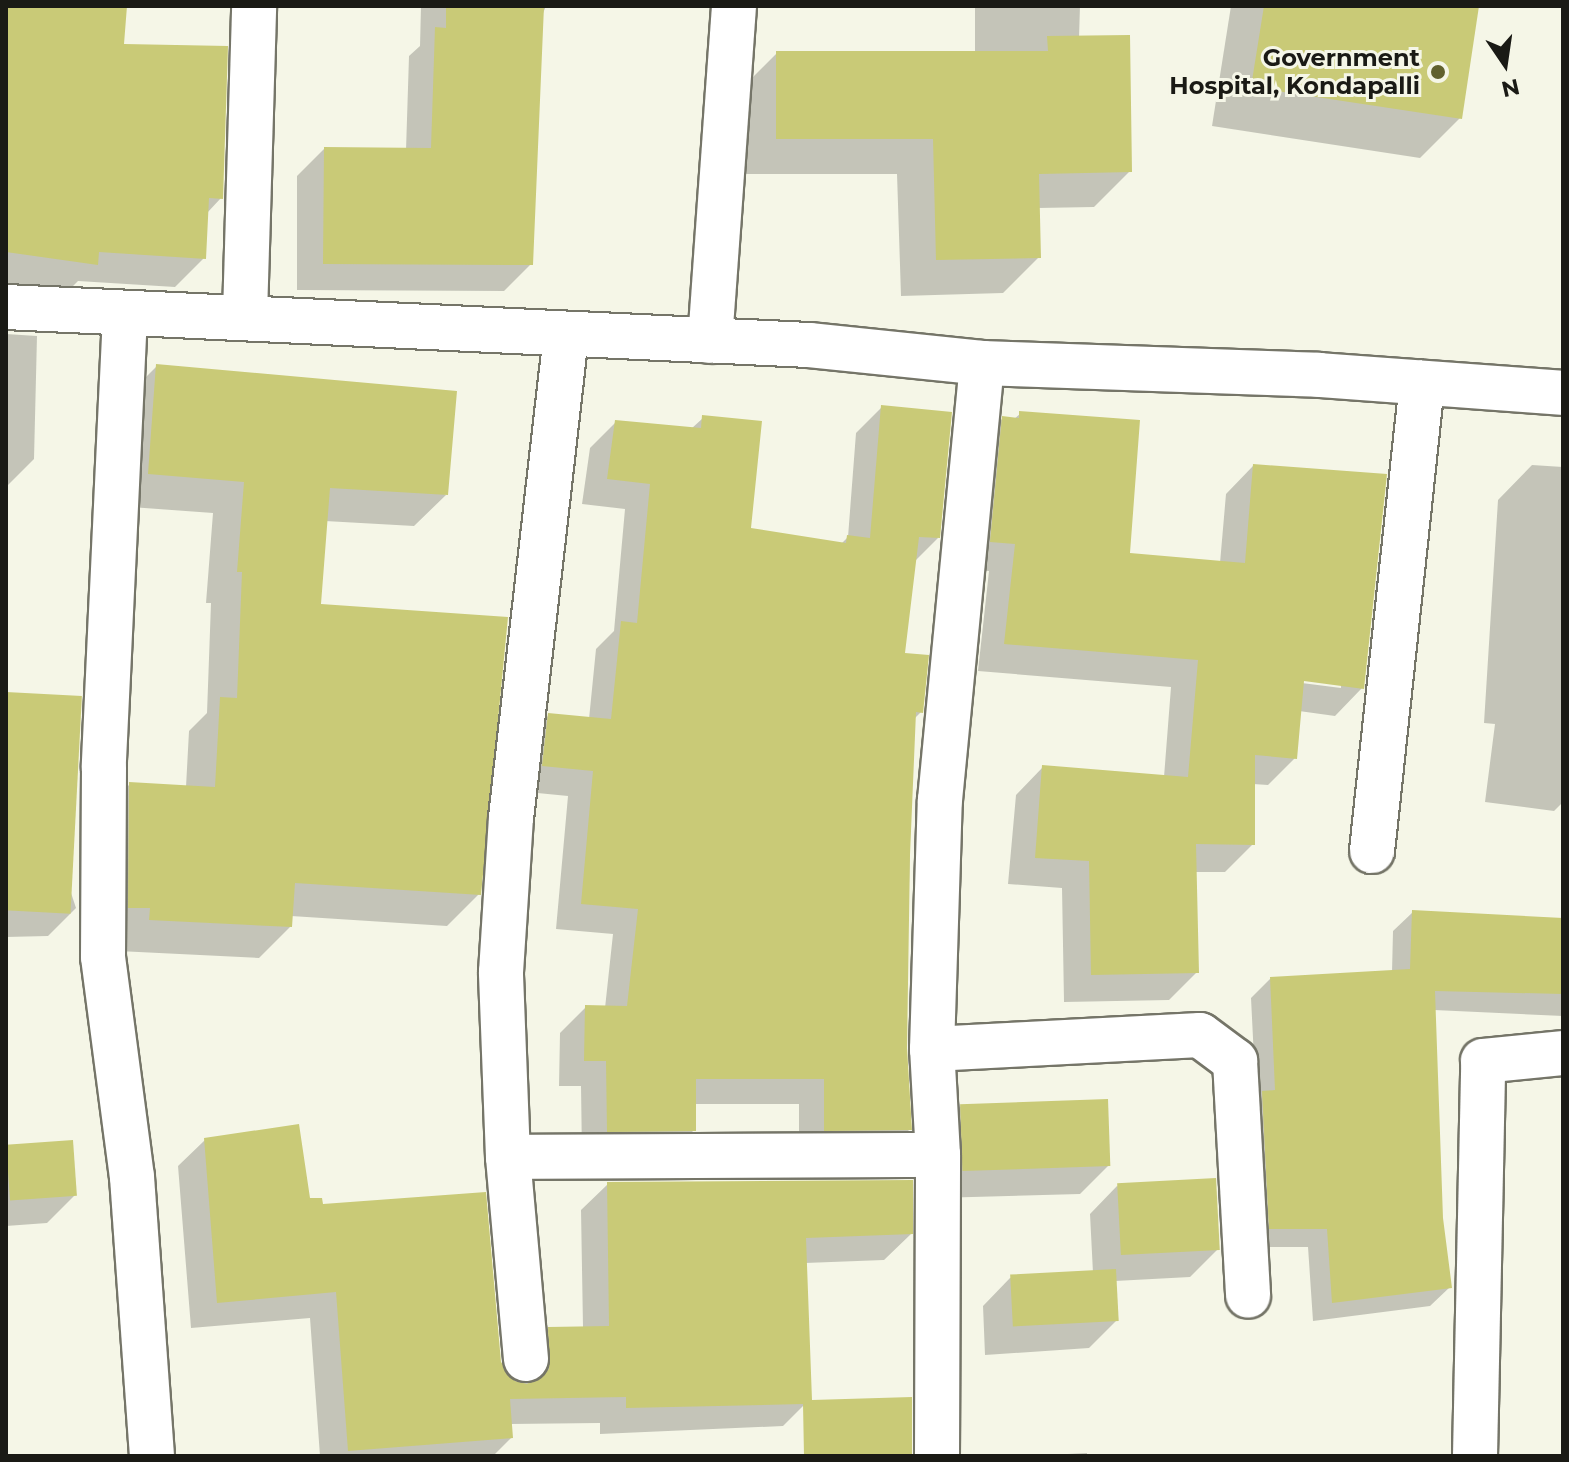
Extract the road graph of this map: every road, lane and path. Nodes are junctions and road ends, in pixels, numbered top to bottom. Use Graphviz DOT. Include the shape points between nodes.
graph roads {
  1 [pos="254,6"];
  2 [pos="734,6"];
  3 [pos="6,307"];
  4 [pos="125,315"];
  5 [pos="245,315"];
  6 [pos="566,335"];
  7 [pos="710,341"];
  8 [pos="982,363"];
  9 [pos="1422,383"];
  10 [pos="1563,393"];
  11 [pos="1372,851"];
  12 [pos="932,1049"];
  13 [pos="1563,1053"];
  14 [pos="938,1155"];
  15 [pos="508,1157"];
  16 [pos="1248,1296"];
  17 [pos="526,1359"];
  18 [pos="152,1456"];
  19 [pos="937,1456"];
  20 [pos="1475,1456"];
  1 -- 5 [label="street"];
  2 -- 7 [label="street"];
  3 -- 4 [label="street"];
  4 -- 5 [label="street"];
  4 -- 18 [label="street" via="104,768 103,957 132,1177"];
  5 -- 6 [label="street"];
  6 -- 7 [label="street"];
  6 -- 15 [label="street" via="511,818 501,972"];
  7 -- 8 [label="street"];
  8 -- 9 [label="street"];
  8 -- 12 [label="street" via="940,800"];
  9 -- 10 [label="street"];
  9 -- 11 [label="street"];
  12 -- 14 [label="street"];
  12 -- 16 [label="street" via="1200,1035 1235,1061"];
  13 -- 20 [label="street" via="1483,1061"];
  14 -- 15 [label="street"];
  14 -- 19 [label="street"];
  15 -- 17 [label="street"];
}
